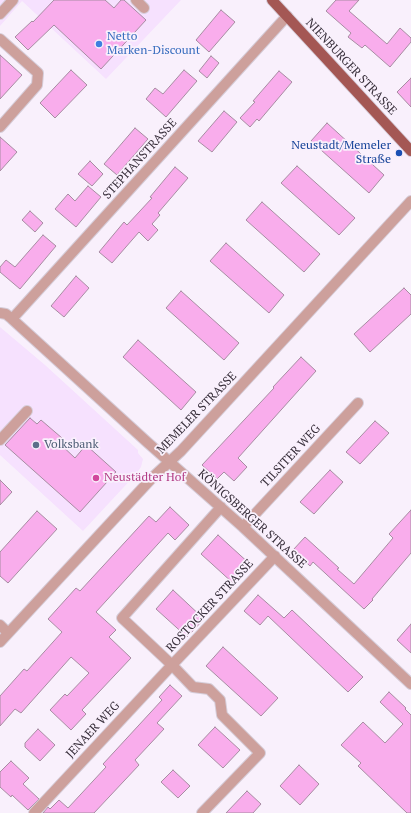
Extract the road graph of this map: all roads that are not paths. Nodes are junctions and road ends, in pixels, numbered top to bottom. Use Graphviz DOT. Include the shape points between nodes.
graph roads {
  1 [pos="13,0"];
  2 [pos="136,0"];
  3 [pos="272,0"];
  4 [pos="144,8"];
  5 [pos="0,14"];
  6 [pos="288,16"];
  7 [pos="0,39"];
  8 [pos="0,127"];
  9 [pos="411,151"];
  10 [pos="411,201"];
  11 [pos="0,313"];
  12 [pos="12,319"];
  13 [pos="358,403"];
  14 [pos="27,411"];
  15 [pos="0,440"];
  16 [pos="168,462"];
  17 [pos="221,507"];
  18 [pos="242,526"];
  19 [pos="275,556"];
  20 [pos="0,625"];
  21 [pos="8,633"];
  22 [pos="0,642"];
  23 [pos="172,665"];
  24 [pos="411,684"];
  25 [pos="34,813"];
  26 [pos="202,813"];
  1 -- 5 [label="street"];
  2 -- 4 [label="street"];
  3 -- 6 [label="main road, NIENBURGER STRASSE"];
  6 -- 9 [label="main road, NIENBURGER STRASSE"];
  6 -- 12 [label="street, STEPHANSTRASSE"];
  7 -- 8 [label="street" via="38,73 37,85"];
  10 -- 16 [label="street, MEMELER STRASSE" via="181,452"];
  11 -- 12 [label="street, KÖNIGSBERGER STRASSE"];
  12 -- 16 [label="street, KÖNIGSBERGER STRASSE"];
  13 -- 18 [label="street, TILSITER WEG"];
  14 -- 15 [label="street"];
  16 -- 17 [label="street, KÖNIGSBERGER STRASSE"];
  16 -- 21 [label="street, MEMELER STRASSE"];
  17 -- 18 [label="street, KÖNIGSBERGER STRASSE"];
  17 -- 23 [label="street" via="122,618"];
  18 -- 19 [label="street, KÖNIGSBERGER STRASSE"];
  19 -- 23 [label="street, ROSTOCKER STRASSE"];
  19 -- 24 [label="street, KÖNIGSBERGER STRASSE"];
  20 -- 21 [label="street"];
  21 -- 22 [label="street, MEMELER STRASSE"];
  23 -- 25 [label="street, JENAER WEG"];
  23 -- 26 [label="street, ROSTOCKER STRASSE" via="193,687 209,689 220,700 222,715 260,753"];
}
